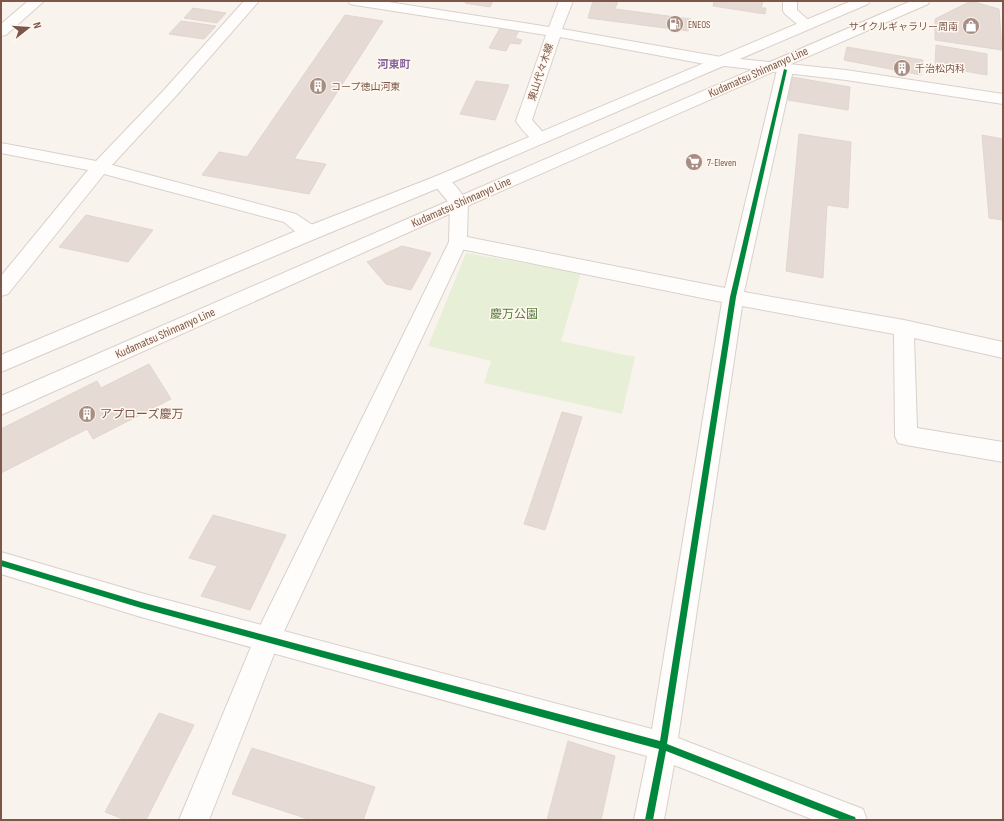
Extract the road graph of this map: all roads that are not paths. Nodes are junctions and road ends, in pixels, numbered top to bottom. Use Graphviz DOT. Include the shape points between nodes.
graph roads {
  1 [pos="37,1"];
  2 [pos="252,1"];
  3 [pos="355,1"];
  4 [pos="566,1"];
  5 [pos="790,1"];
  6 [pos="863,1"];
  7 [pos="923,1"];
  8 [pos="807,25"];
  9 [pos="1,32"];
  10 [pos="554,32"];
  11 [pos="720,62"];
  12 [pos="779,68"];
  13 [pos="1003,99"];
  14 [pos="540,138"];
  15 [pos="1,148"];
  16 [pos="100,167"];
  17 [pos="440,181"];
  18 [pos="459,203"];
  19 [pos="310,233"];
  20 [pos="458,242"];
  21 [pos="1,289"];
  22 [pos="733,297"];
  23 [pos="904,328"];
  24 [pos="1003,350"];
  25 [pos="1,364"];
  26 [pos="1,406"];
  27 [pos="1003,452"];
  28 [pos="1,563"];
  29 [pos="267,639"];
  30 [pos="663,746"];
  31 [pos="194,820"];
  32 [pos="649,820"];
  33 [pos="852,820"];
  1 -- 9 [label="street"];
  2 -- 16 [label="street"];
  3 -- 10 [label="street"];
  4 -- 10 [label="street, 東山代々木線"];
  5 -- 8 [label="street" via="790,11"];
  6 -- 8 [label="street, Kudamatsu Shinnanyo Line"];
  7 -- 12 [label="street, Kudamatsu Shinnanyo Line"];
  8 -- 11 [label="street, Kudamatsu Shinnanyo Line"];
  10 -- 11 [label="street"];
  10 -- 14 [label="street, 東山代々木線" via="524,121"];
  11 -- 12 [label="street"];
  11 -- 14 [label="street, Kudamatsu Shinnanyo Line"];
  12 -- 13 [label="street" via="846,75"];
  12 -- 18 [label="street, Kudamatsu Shinnanyo Line"];
  12 -- 22 [label="street"];
  14 -- 17 [label="street, Kudamatsu Shinnanyo Line"];
  15 -- 16 [label="street"];
  16 -- 19 [label="street" via="290,218"];
  16 -- 21 [label="street"];
  17 -- 18 [label="street"];
  17 -- 19 [label="street, Kudamatsu Shinnanyo Line"];
  18 -- 20 [label="street"];
  18 -- 26 [label="street, Kudamatsu Shinnanyo Line"];
  19 -- 25 [label="street, Kudamatsu Shinnanyo Line"];
  20 -- 22 [label="street"];
  20 -- 29 [label="street"];
  22 -- 23 [label="street"];
  22 -- 30 [label="street"];
  23 -- 24 [label="street"];
  23 -- 27 [label="street" via="906,436"];
  28 -- 29 [label="street"];
  29 -- 30 [label="street"];
  29 -- 31 [label="street"];
  30 -- 32 [label="street"];
  30 -- 33 [label="street"];
}
